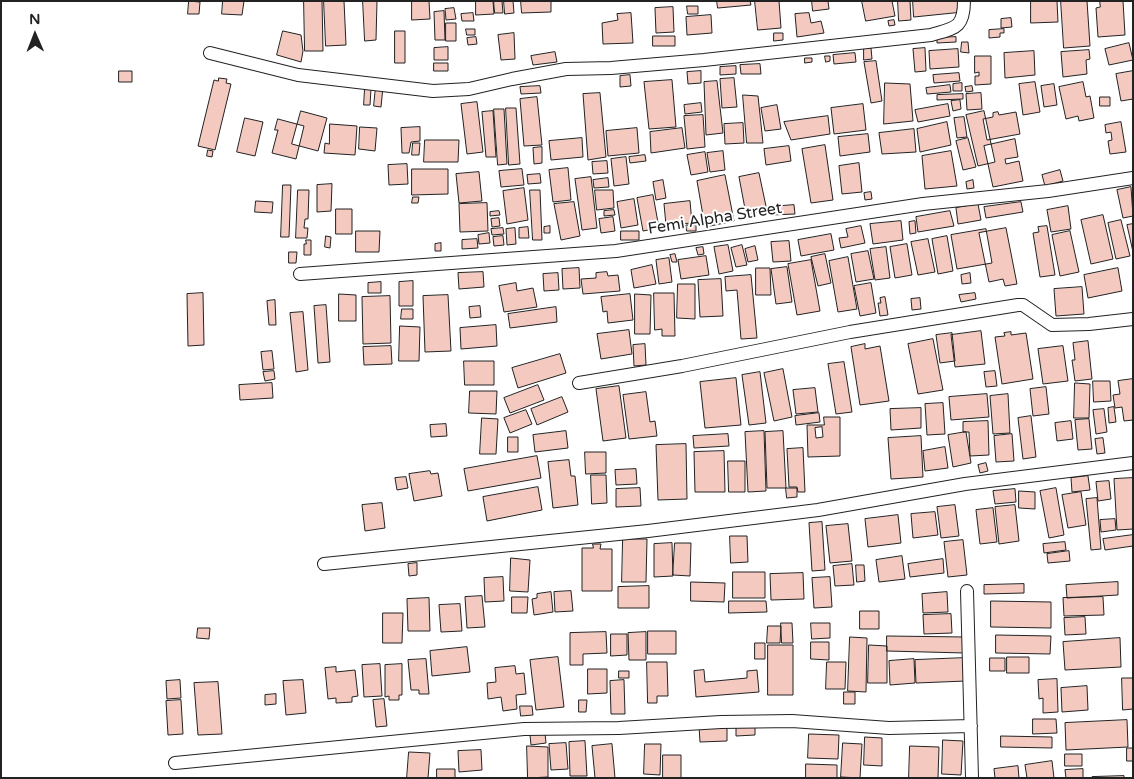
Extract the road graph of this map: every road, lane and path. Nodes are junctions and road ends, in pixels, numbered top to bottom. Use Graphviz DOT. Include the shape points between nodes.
graph roads {
  1 [pos="964,1"];
  2 [pos="210,53"];
  3 [pos="1133,178"];
  4 [pos="300,274"];
  5 [pos="1133,319"];
  6 [pos="579,383"];
  7 [pos="1133,463"];
  8 [pos="324,564"];
  9 [pos="967,591"];
  10 [pos="971,726"];
  11 [pos="175,763"];
  12 [pos="972,778"];
  1 -- 2 [label="street" via="964,16 955,28 931,35 695,61 566,69 468,89 433,91 298,75"];
  3 -- 4 [label="street, Femi Alpha Street" via="923,204 616,251"];
  5 -- 6 [label="street" via="1052,325 1018,305 850,332"];
  7 -- 8 [label="street" via="965,484 808,511 648,531"];
  9 -- 10 [label="street"];
  10 -- 11 [label="street" via="889,728 792,721 524,729"];
  10 -- 12 [label="street"];
}
